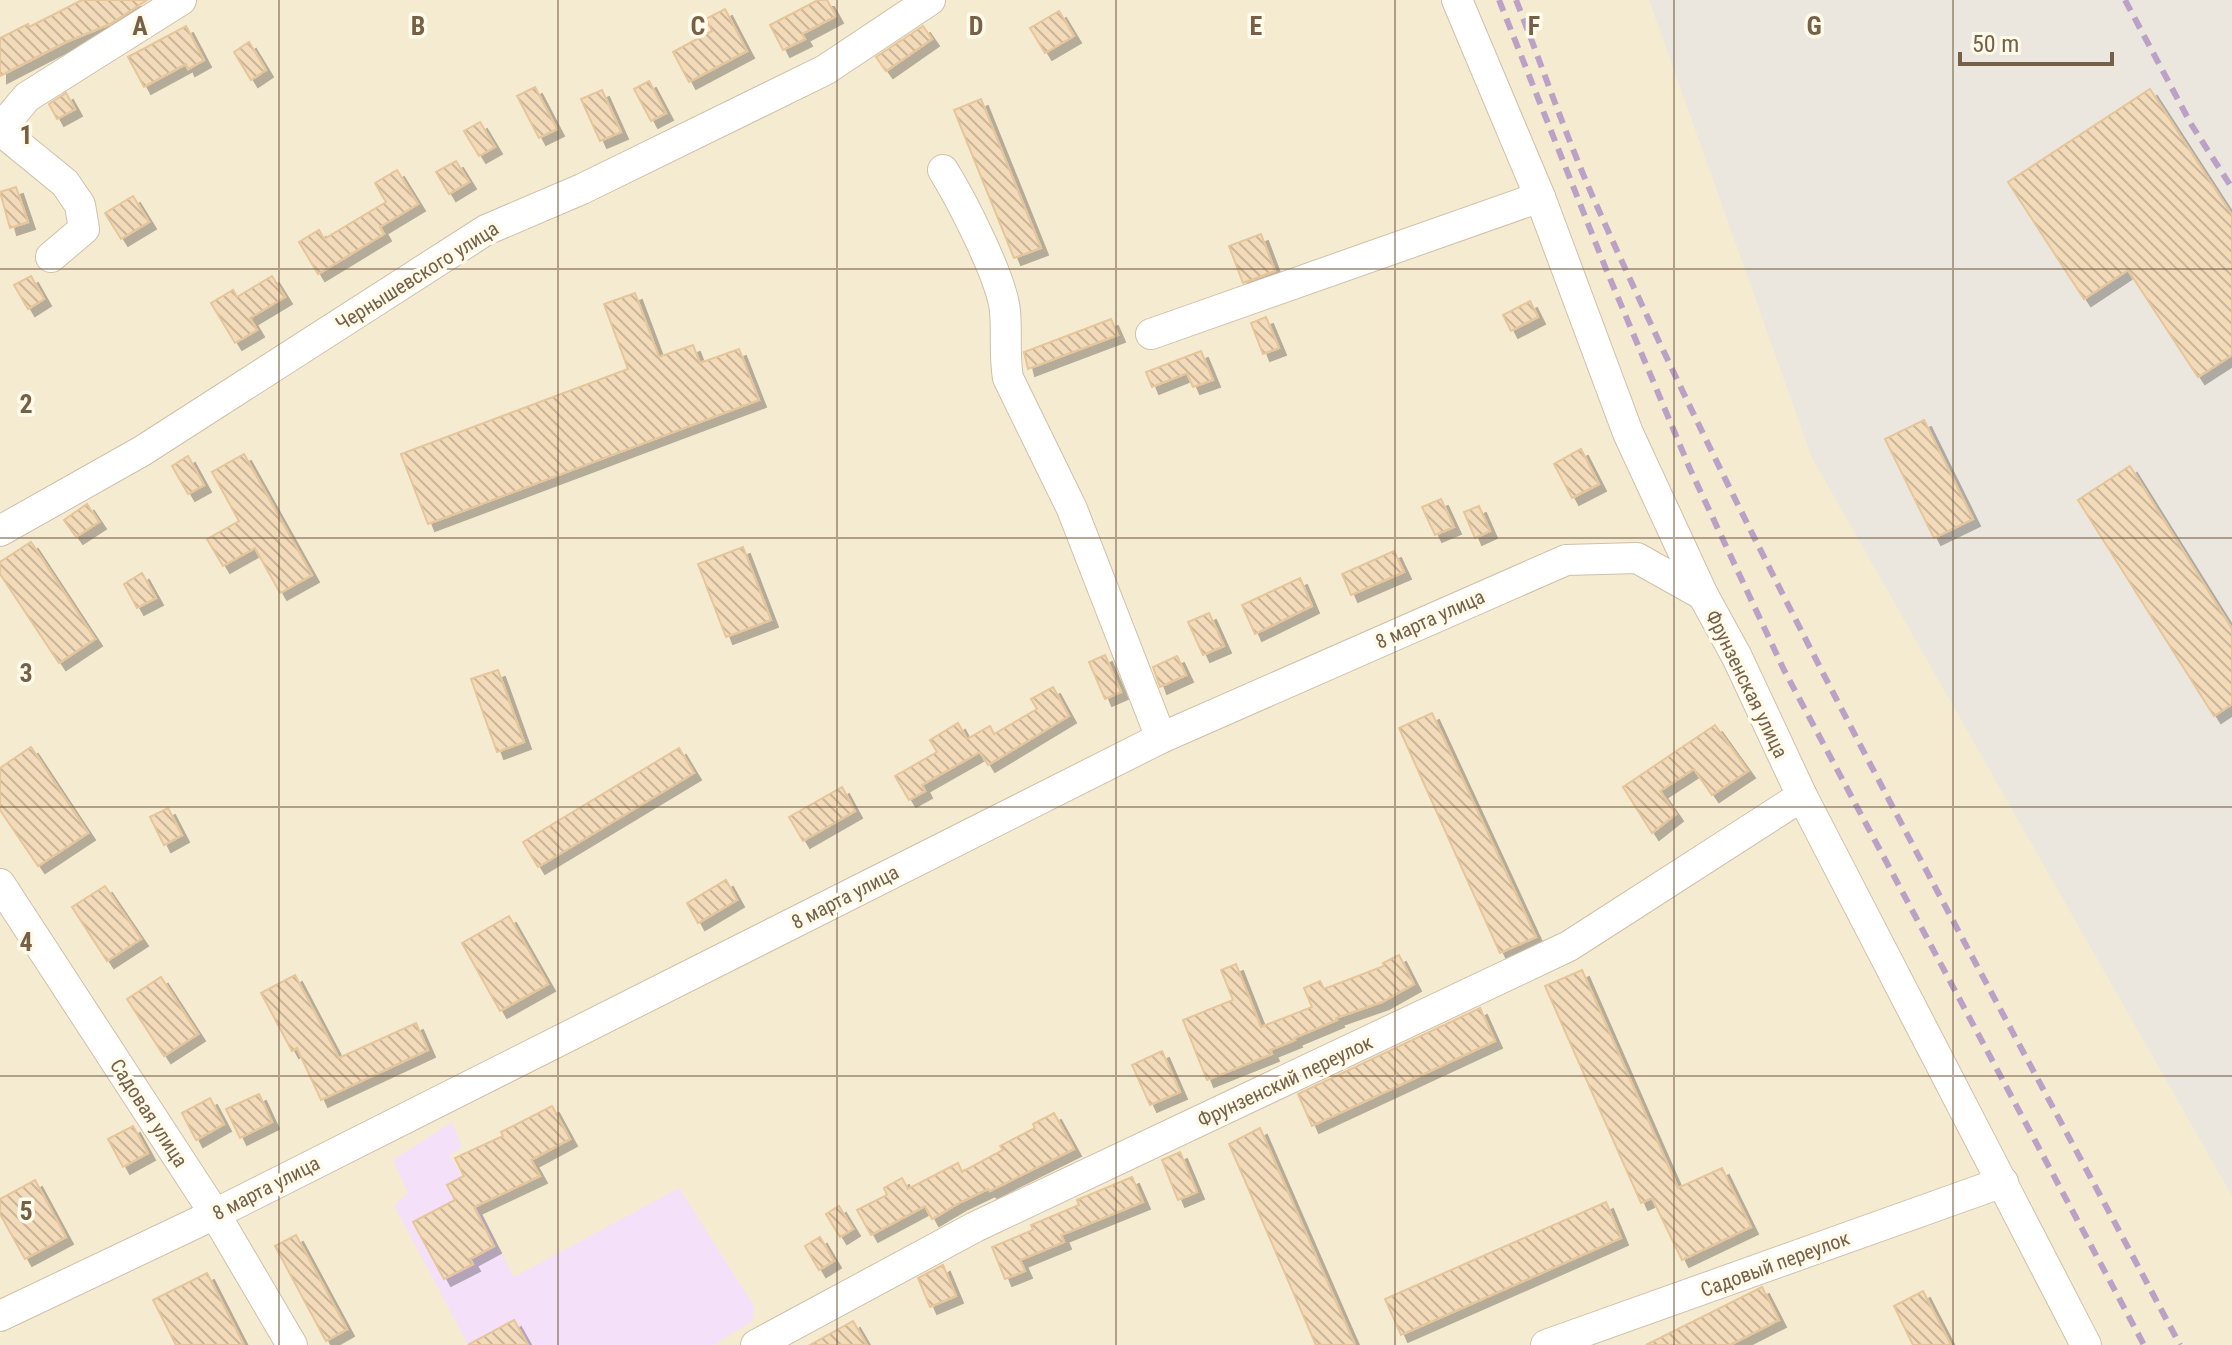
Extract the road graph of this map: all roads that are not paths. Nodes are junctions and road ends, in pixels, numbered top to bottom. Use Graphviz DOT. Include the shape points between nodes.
graph roads {
  1 [pos="181,0"];
  2 [pos="930,0"];
  3 [pos="1457,0"];
  4 [pos="0,130"];
  5 [pos="943,170"];
  6 [pos="1540,197"];
  7 [pos="51,257"];
  8 [pos="1151,334"];
  9 [pos="0,531"];
  10 [pos="1703,595"];
  11 [pos="1161,738"];
  12 [pos="1802,796"];
  13 [pos="0,884"];
  14 [pos="2003,1182"];
  15 [pos="215,1214"];
  16 [pos="0,1316"];
  17 [pos="292,1345"];
  18 [pos="756,1345"];
  19 [pos="1546,1345"];
  20 [pos="2086,1345"];
  1 -- 4 [label="street" via="27,97"];
  2 -- 9 [label="street, Чернышевского улица" via="825,70 486,230 142,451"];
  3 -- 6 [label="street, Фрунзенская улица"];
  4 -- 7 [label="street" via="65,183 80,205 84,229"];
  5 -- 11 [label="street" via="1000,290 1008,378 1072,509"];
  6 -- 8 [label="street"];
  6 -- 10 [label="street, Фрунзенская улица" via="1628,433"];
  10 -- 11 [label="street, 8 марта улица" via="1637,558 1566,560"];
  10 -- 12 [label="street, Фрунзенская улица"];
  11 -- 15 [label="street, 8 марта улица"];
  12 -- 14 [label="street, Фрунзенская улица"];
  12 -- 18 [label="street, Фрунзенский переулок" via="1569,946 975,1227"];
  13 -- 15 [label="street, Садовая улица"];
  14 -- 19 [label="street, Садовый переулок"];
  14 -- 20 [label="street, Фрунзенская улица"];
  15 -- 16 [label="street, 8 марта улица"];
  15 -- 17 [label="street, Садовая улица"];
}
